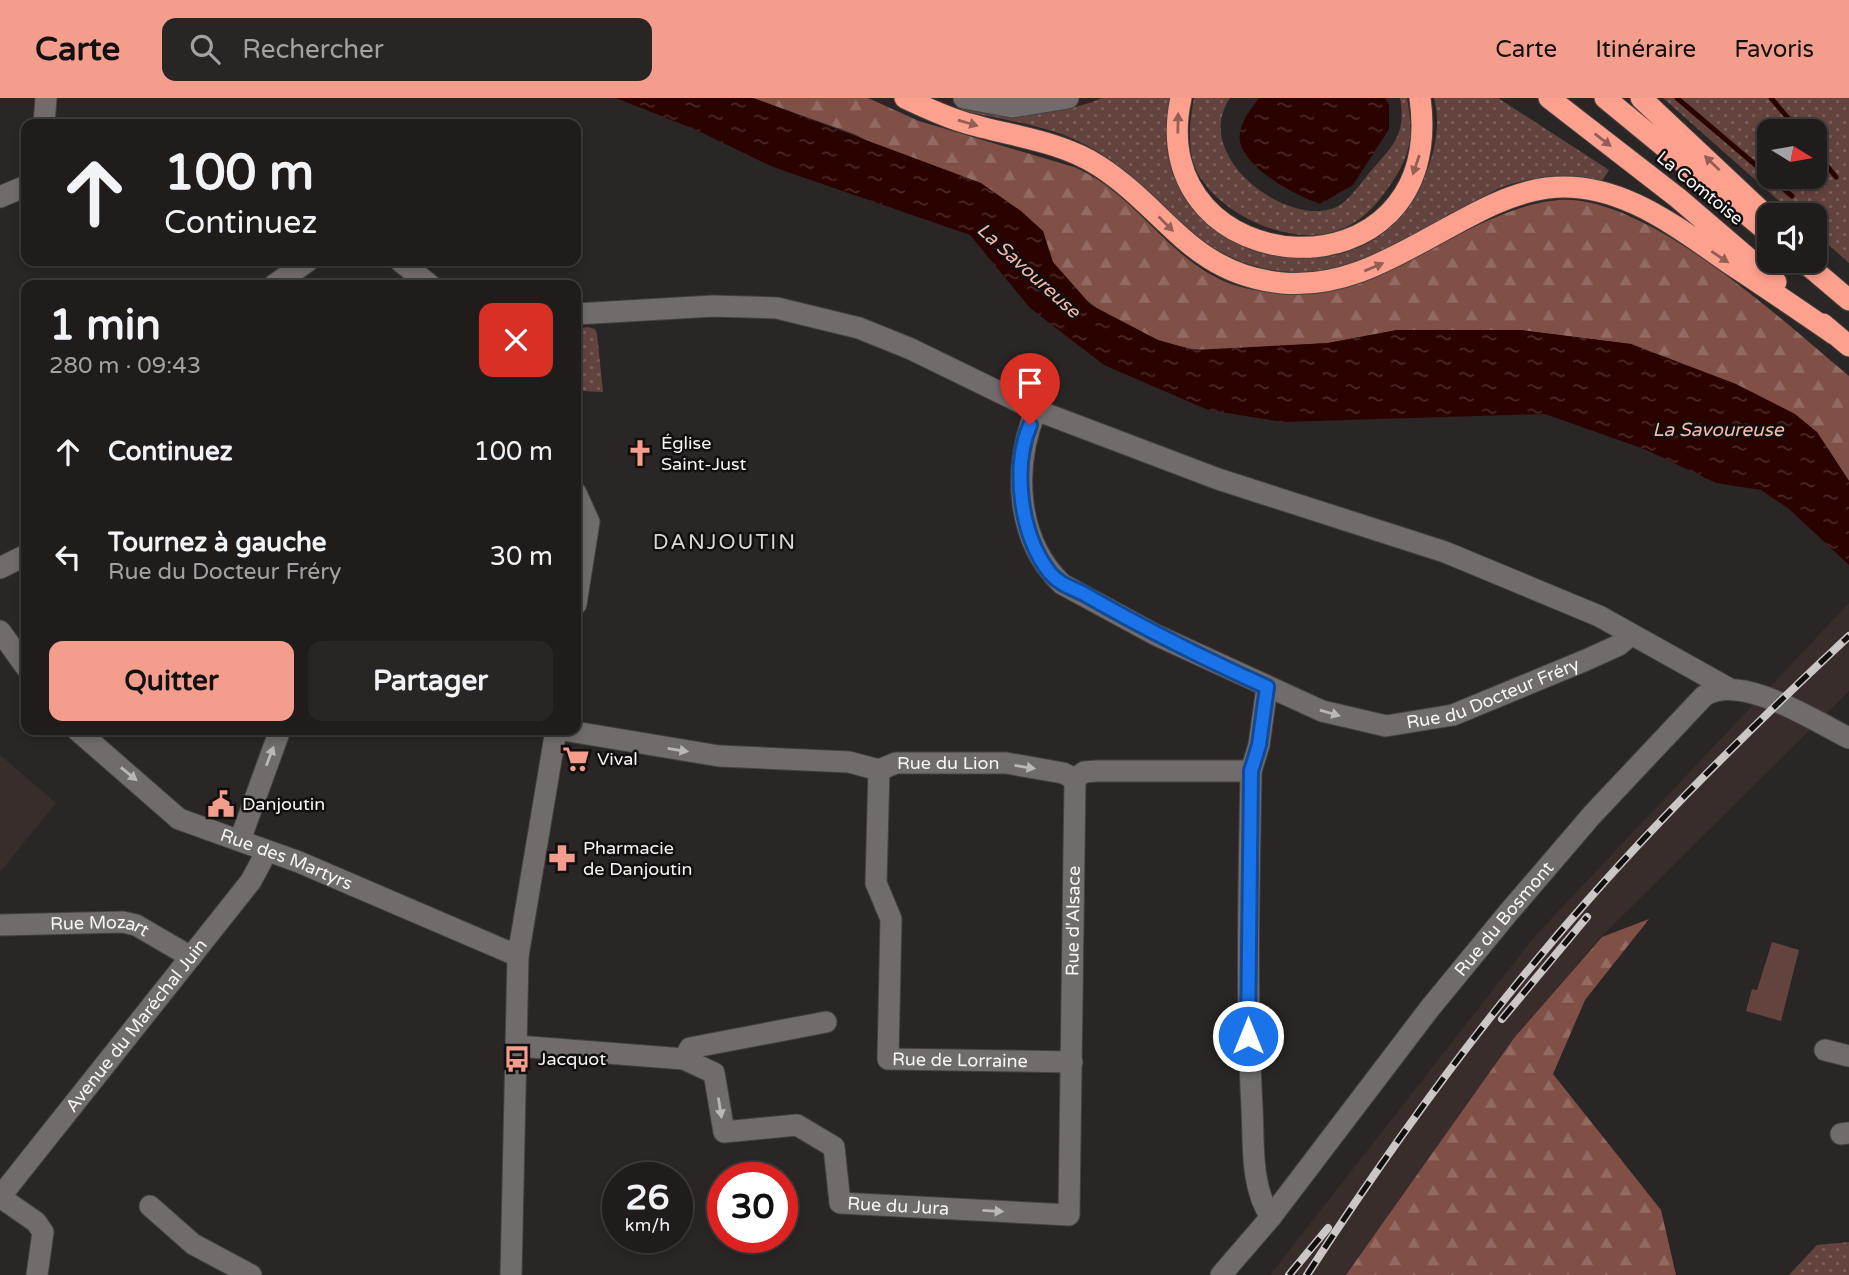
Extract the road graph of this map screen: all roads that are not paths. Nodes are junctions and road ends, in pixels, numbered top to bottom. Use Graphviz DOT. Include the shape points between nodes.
graph roads {
  1 [pos="46,98"];
  2 [pos="905,98"];
  3 [pos="964,98"];
  4 [pos="1068,98"];
  5 [pos="1181,98"];
  6 [pos="1420,98"];
  7 [pos="1549,98"];
  8 [pos="1605,98"];
  9 [pos="1641,98"];
  10 [pos="44,119"];
  11 [pos="21,188"];
  12 [pos="0,197"];
  13 [pos="1757,207"];
  14 [pos="1757,223"];
  15 [pos="301,266"];
  16 [pos="406,266"];
  17 [pos="1818,273"];
  18 [pos="1825,273"];
  19 [pos="281,280"];
  20 [pos="424,280"];
  21 [pos="1849,298"];
  22 [pos="581,314"];
  23 [pos="1842,340"];
  24 [pos="1036,410"];
  25 [pos="581,504"];
  26 [pos="21,558"];
  27 [pos="0,568"];
  28 [pos="581,572"];
  29 [pos="0,631"];
  30 [pos="1631,635"];
  31 [pos="21,660"];
  32 [pos="1267,687"];
  33 [pos="1728,688"];
  34 [pos="581,733"];
  35 [pos="83,735"];
  36 [pos="278,735"];
  37 [pos="555,735"];
  38 [pos="1849,738"];
  39 [pos="879,770"];
  40 [pos="1251,771"];
  41 [pos="1075,779"];
  42 [pos="240,840"];
  43 [pos="267,850"];
  44 [pos="0,925"];
  45 [pos="518,956"];
  46 [pos="191,957"];
  47 [pos="826,1021"];
  48 [pos="517,1046"];
  49 [pos="1825,1050"];
  50 [pos="1849,1056"];
  51 [pos="684,1059"];
  52 [pos="1072,1062"];
  53 [pos="0,1197"];
  54 [pos="150,1206"];
  55 [pos="1271,1217"];
  56 [pos="37,1275"];
  57 [pos="251,1275"];
  58 [pos="511,1275"];
  59 [pos="1221,1275"];
  1 -- 10 [label="street"];
  2 -- 23 [label="highway, one-way" via="963,122 1086,158 1122,183 1198,253 1255,279 1304,284 1346,277 1389,260 1509,197 1576,187 1624,199 1664,218"];
  3 -- 4 [label="street" via="1012,107"];
  6 -- 5 [label="highway, one-way" via="1420,156 1396,203 1352,239 1301,250 1245,236 1209,208 1189,181 1182,160"];
  7 -- 23 [label="highway, La Comtoise, one-way" via="1742,251"];
  8 -- 14 [label="highway, La Comtoise"];
  13 -- 9 [label="highway, one-way"];
  11 -- 12 [label="street"];
  15 -- 19 [label="street"];
  16 -- 20 [label="street"];
  17 -- 21 [label="highway"];
  18 -- 21 [label="highway"];
  22 -- 24 [label="street" via="713,306 777,308 859,328"];
  24 -- 30 [label="street" via="1218,479 1445,552 1599,616"];
  24 -- 32 [label="street, Rue du Docteur Fréry" via="1024,439 1021,479 1025,520 1049,572 1116,615"];
  25 -- 28 [label="street" via="589,522"];
  26 -- 27 [label="street"];
  29 -- 31 [label="street"];
  32 -- 30 [label="street, Rue du Docteur Fréry, one-way" via="1322,711 1364,722 1386,726 1416,723 1453,715 1608,650"];
  30 -- 33 [label="street"];
  32 -- 40 [label="street"];
  33 -- 38 [label="street" via="1790,708"];
  33 -- 55 [label="street, Rue du Bosmont" via="1704,696 1592,815 1430,1008"];
  34 -- 39 [label="street, Rue du Lion, one-way" via="719,756 849,762"];
  35 -- 42 [label="street, Rue des Martyrs, one-way" via="180,819"];
  42 -- 36 [label="street, one-way"];
  37 -- 45 [label="street"];
  39 -- 41 [label="street, Rue du Lion, one-way" via="896,762 1006,764"];
  39 -- 52 [label="street, Rue de Lorraine" via="876,883 891,919 888,1059"];
  40 -- 41 [label="street, Rue du Lion" via="1097,771 1084,772"];
  40 -- 55 [label="street" via="1248,1036 1256,1170 1264,1208"];
  41 -- 52 [label="street, Rue d'Alsace"];
  42 -- 43 [label="street, Rue des Martyrs"];
  43 -- 45 [label="street, Rue des Martyrs"];
  43 -- 46 [label="street, Avenue du Maréchal Juin" via="251,881"];
  44 -- 46 [label="street, Rue Mozart" via="123,922"];
  45 -- 48 [label="street"];
  46 -- 53 [label="street, Avenue du Maréchal Juin"];
  47 -- 51 [label="street" via="690,1048"];
  48 -- 51 [label="street, Rue du Jura"];
  48 -- 58 [label="street"];
  49 -- 50 [label="street"];
  51 -- 52 [label="street, Rue du Jura, one-way" via="714,1073 724,1132 797,1125 834,1147 840,1203 1069,1215"];
  53 -- 56 [label="street" via="43,1232"];
  54 -- 57 [label="street" via="193,1244"];
  55 -- 59 [label="street, Rue du Bosmont"];
}
